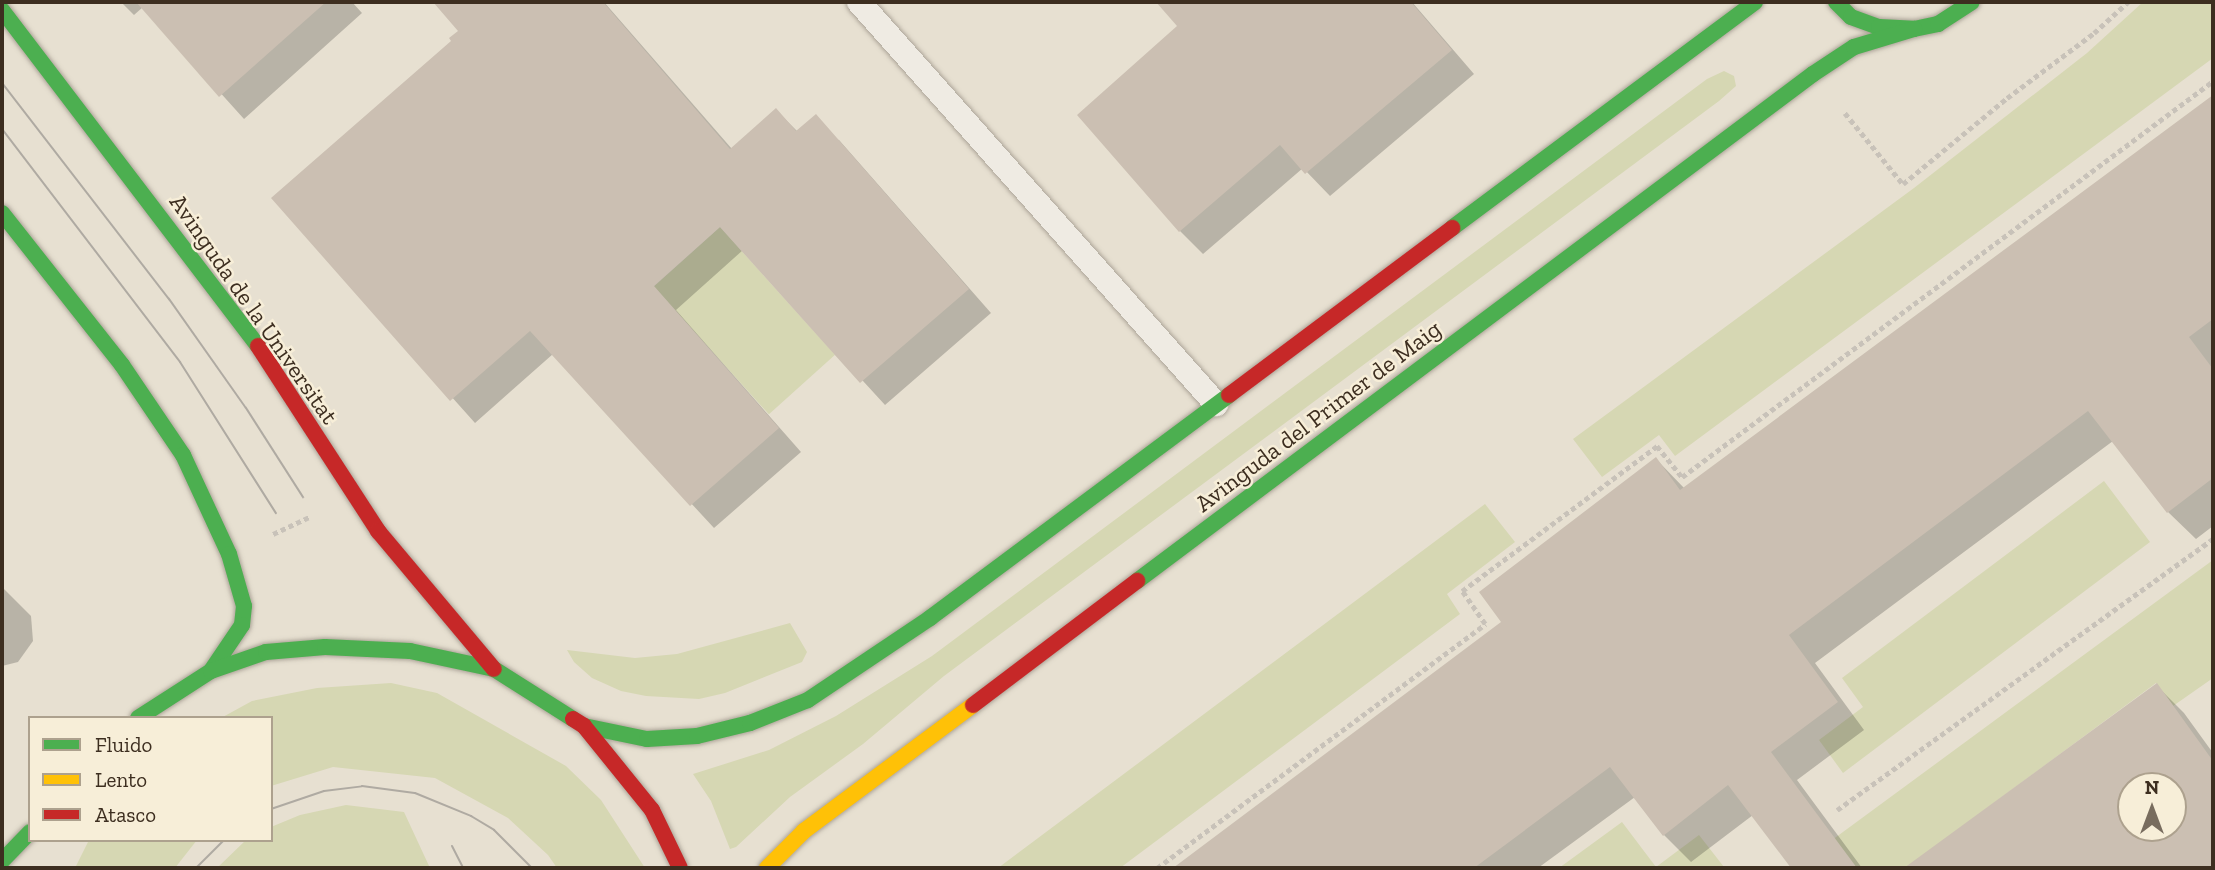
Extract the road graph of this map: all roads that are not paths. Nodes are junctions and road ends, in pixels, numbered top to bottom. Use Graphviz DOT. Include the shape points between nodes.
graph roads {
  1 [pos="859,2"];
  2 [pos="1755,2"];
  3 [pos="1836,2"];
  4 [pos="1972,2"];
  5 [pos="2,10"];
  6 [pos="1914,29"];
  7 [pos="2,212"];
  8 [pos="1216,404"];
  9 [pos="494,669"];
  10 [pos="211,671"];
  11 [pos="141,716"];
  12 [pos="584,726"];
  13 [pos="28,834"];
  14 [pos="35,842"];
  15 [pos="26,859"];
  16 [pos="2,861"];
  17 [pos="680,868"];
  18 [pos="767,868"];
  1 -- 8 [label="lane"];
  2 -- 8 [label="main road"];
  3 -- 6 [label="main road" via="1852,17 1879,27"];
  4 -- 6 [label="main road, Avinguda del Primer de Maig" via="1938,24"];
  5 -- 9 [label="main road, Avinguda de la Universitat" via="271,363 378,531"];
  6 -- 18 [label="main road, Avinguda del Primer de Maig" via="1854,47 1812,74 804,831"];
  7 -- 10 [label="main road" via="121,365 183,455 229,554 244,606 242,625"];
  8 -- 12 [label="main road" via="930,618 808,700 750,723 697,736 647,739"];
  9 -- 10 [label="main road" via="410,651 325,647 266,652"];
  9 -- 12 [label="main road"];
  10 -- 11 [label="main road"];
  12 -- 17 [label="main road" via="652,810"];
  13 -- 16 [label="main road"];
  14 -- 15 [label="main road"];
}
